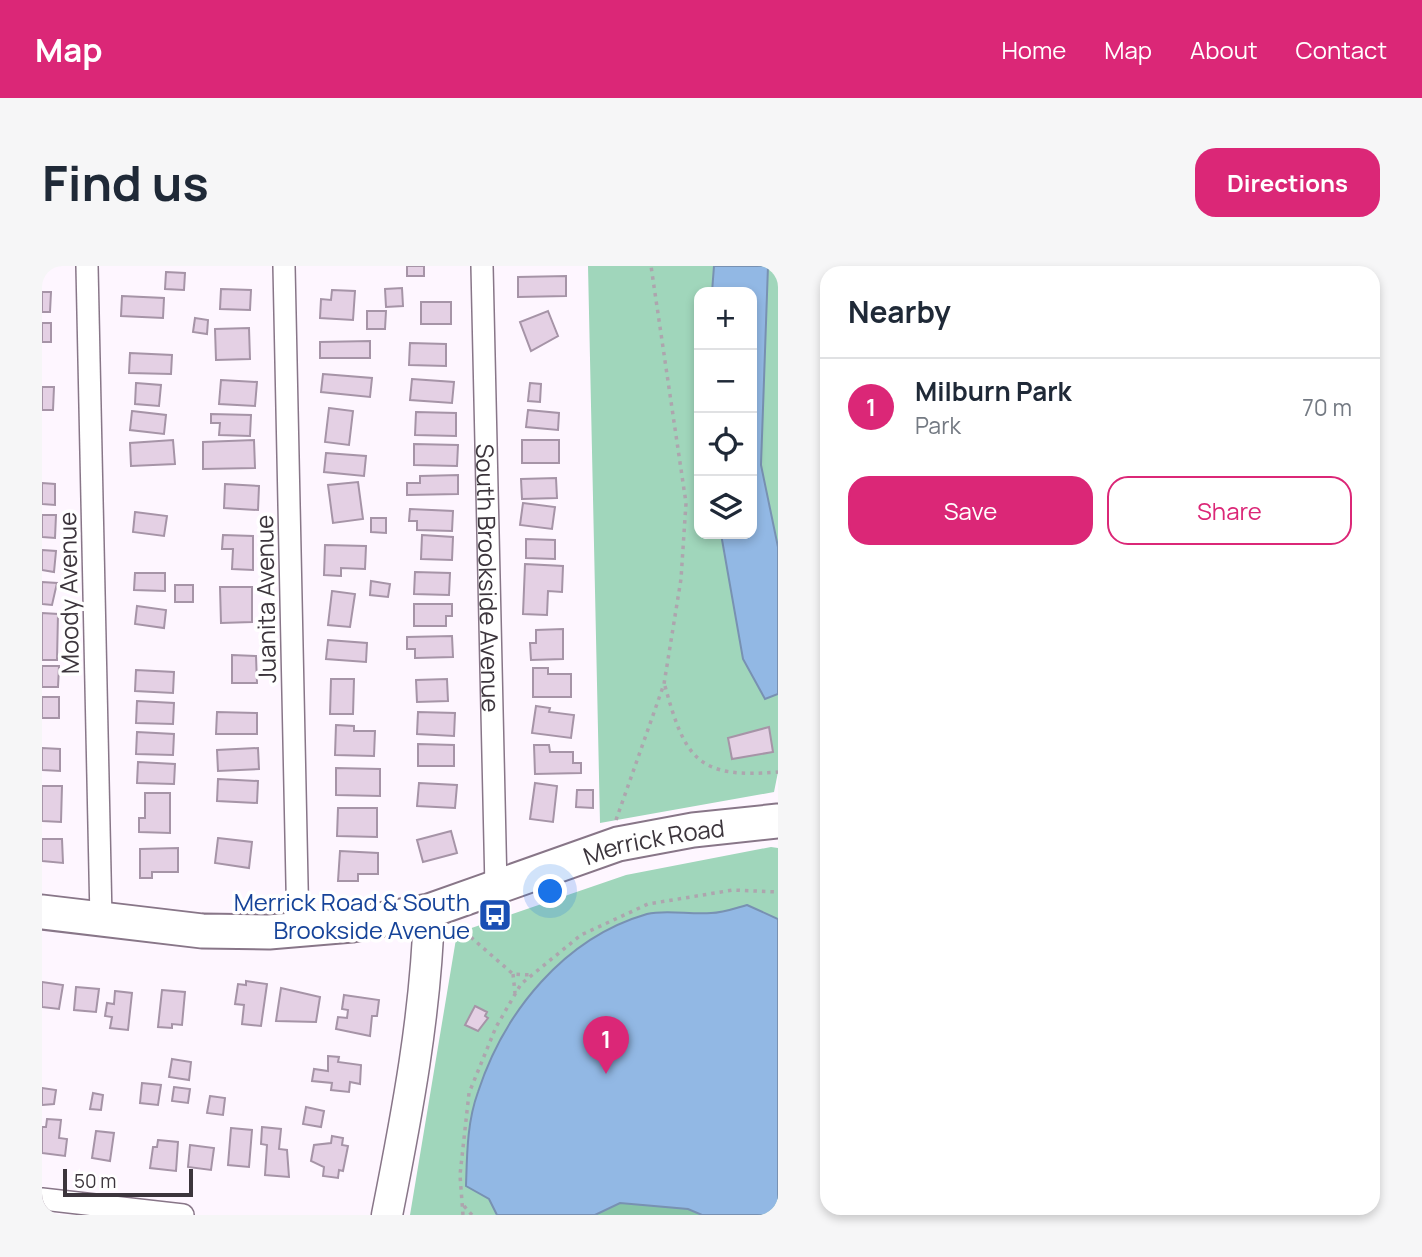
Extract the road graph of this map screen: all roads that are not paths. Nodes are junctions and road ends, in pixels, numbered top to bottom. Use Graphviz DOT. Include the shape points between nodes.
graph roads {
  1 [pos="87,266"];
  2 [pos="284,266"];
  3 [pos="482,266"];
  4 [pos="778,821"];
  5 [pos="496,888"];
  6 [pos="433,910"];
  7 [pos="42,912"];
  8 [pos="101,919"];
  9 [pos="298,931"];
  10 [pos="42,1199"];
  11 [pos="183,1215"];
  12 [pos="387,1215"];
  1 -- 8 [label="street, Moody Avenue"];
  2 -- 9 [label="street, Juanita Avenue"];
  3 -- 5 [label="street, South Brookside Avenue"];
  4 -- 5 [label="main road, Merrick Road" via="693,830 605,848"];
  5 -- 6 [label="main road, Merrick Road"];
  6 -- 9 [label="main road, Merrick Road"];
  6 -- 12 [label="main road" via="421,1027"];
  7 -- 8 [label="main road, Merrick Road"];
  8 -- 9 [label="main road, Merrick Road" via="202,931"];
  10 -- 11 [label="street"];
}
